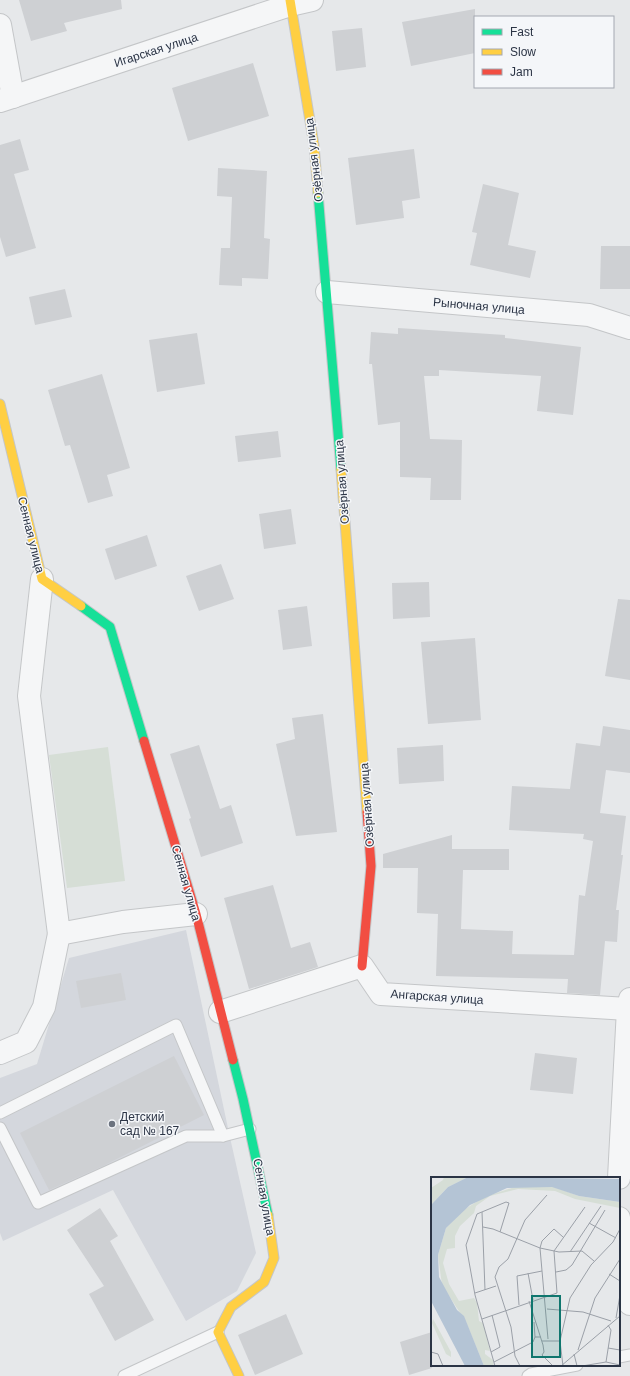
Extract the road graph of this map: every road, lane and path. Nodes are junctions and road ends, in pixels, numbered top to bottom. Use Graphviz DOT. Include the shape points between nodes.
graph roads {
  1 [pos="312,0"];
  2 [pos="290,3"];
  3 [pos="0,25"];
  4 [pos="6,99"];
  5 [pos="327,292"];
  6 [pos="630,328"];
  7 [pos="0,404"];
  8 [pos="42,580"];
  9 [pos="196,914"];
  10 [pos="59,934"];
  11 [pos="362,966"];
  12 [pos="629,1004"];
  13 [pos="220,1012"];
  14 [pos="0,1052"];
  15 [pos="0,1113"];
  16 [pos="0,1128"];
  17 [pos="250,1129"];
  18 [pos="223,1136"];
  19 [pos="619,1177"];
  20 [pos="620,1226"];
  21 [pos="630,1304"];
  22 [pos="218,1332"];
  23 [pos="630,1355"];
  24 [pos="620,1357"];
  25 [pos="572,1366"];
  26 [pos="124,1376"];
  27 [pos="239,1376"];
  28 [pos="528,1376"];
  1 -- 2 [label="street, Игарская улица"];
  2 -- 4 [label="street, Игарская улица"];
  2 -- 5 [label="street, Озёрная улица" via="314,145"];
  3 -- 4 [label="street"];
  5 -- 6 [label="street, Рыночная улица" via="589,315"];
  5 -- 11 [label="street, Озёрная улица" via="372,866"];
  7 -- 8 [label="street, Сенная улица"];
  8 -- 9 [label="street, Сенная улица" via="110,627"];
  8 -- 10 [label="street" via="29,696"];
  9 -- 10 [label="street" via="123,922"];
  9 -- 13 [label="street, Сенная улица"];
  10 -- 14 [label="street" via="44,1007 26,1042"];
  11 -- 12 [label="street, Ангарская улица" via="381,994"];
  11 -- 13 [label="street"];
  12 -- 19 [label="street"];
  13 -- 17 [label="street, Сенная улица"];
  15 -- 18 [label="lane" via="176,1025"];
  16 -- 18 [label="lane" via="38,1203 186,1136"];
  17 -- 18 [label="lane"];
  17 -- 22 [label="street, Сенная улица" via="267,1205 274,1258 264,1282 231,1307"];
  20 -- 21 [label="street"];
  22 -- 26 [label="lane"];
  22 -- 27 [label="street"];
  23 -- 24 [label="lane"];
  25 -- 28 [label="lane"];
}
